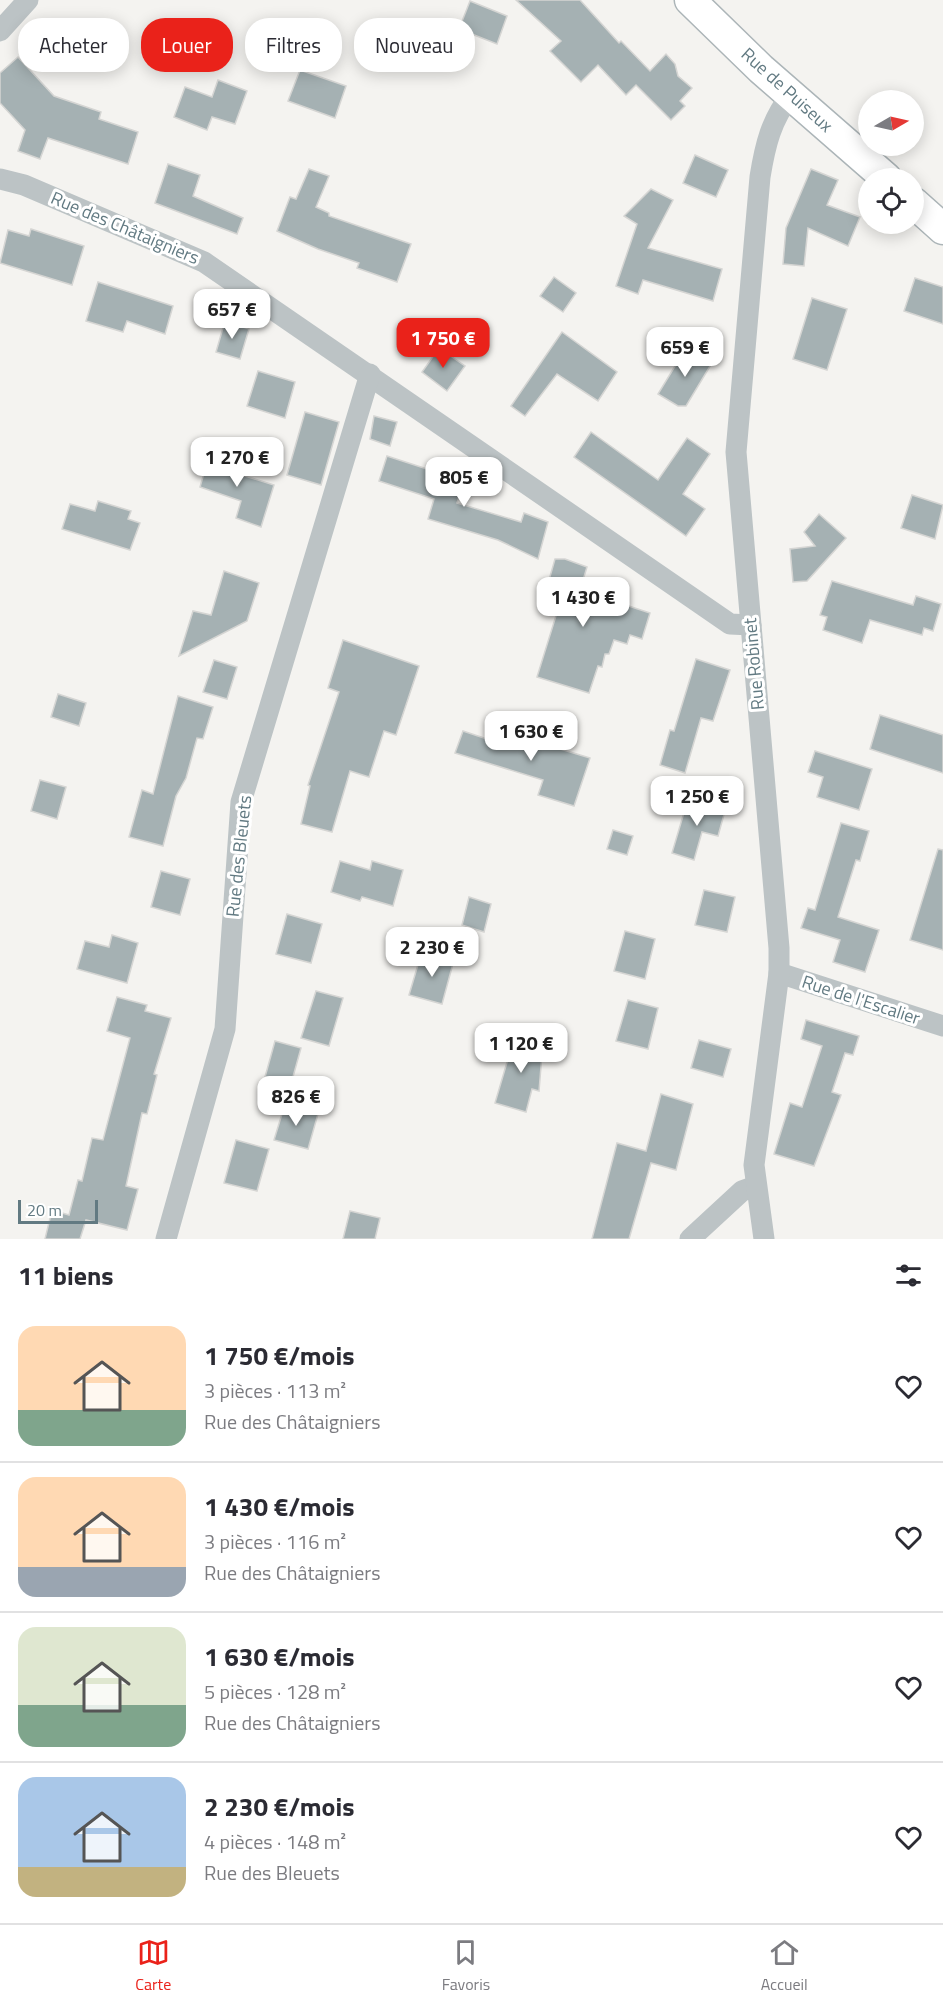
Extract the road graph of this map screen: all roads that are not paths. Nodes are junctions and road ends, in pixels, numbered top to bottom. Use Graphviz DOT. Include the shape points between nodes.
graph roads {
  1 [pos="28,0"];
  2 [pos="690,0"];
  3 [pos="0,31"];
  4 [pos="792,94"];
  5 [pos="875,168"];
  6 [pos="0,179"];
  7 [pos="924,212"];
  8 [pos="943,229"];
  9 [pos="370,374"];
  10 [pos="751,625"];
  11 [pos="779,974"];
  12 [pos="943,1026"];
  13 [pos="756,1186"];
  14 [pos="166,1239"];
  15 [pos="690,1239"];
  16 [pos="764,1239"];
  1 -- 3 [label="street"];
  2 -- 4 [label="street, Rue de Puiseux"];
  4 -- 5 [label="street, Rue de Puiseux"];
  4 -- 10 [label="street, Rue Robinet" via="777,112 765,146 760,177 736,452"];
  6 -- 9 [label="street, Rue des Châtaigniers" via="24,185 204,262"];
  7 -- 8 [label="street"];
  9 -- 10 [label="street, Rue des Châtaigniers" via="730,624"];
  9 -- 14 [label="street, Rue des Bleuets" via="242,802 225,1029"];
  10 -- 11 [label="street, Rue Robinet"];
  11 -- 12 [label="street, Rue de l'Escalier"];
  11 -- 13 [label="street, Rue Robinet" via="753,1165"];
  13 -- 15 [label="street" via="742,1191"];
  13 -- 16 [label="street, Rue Robinet"];
}
